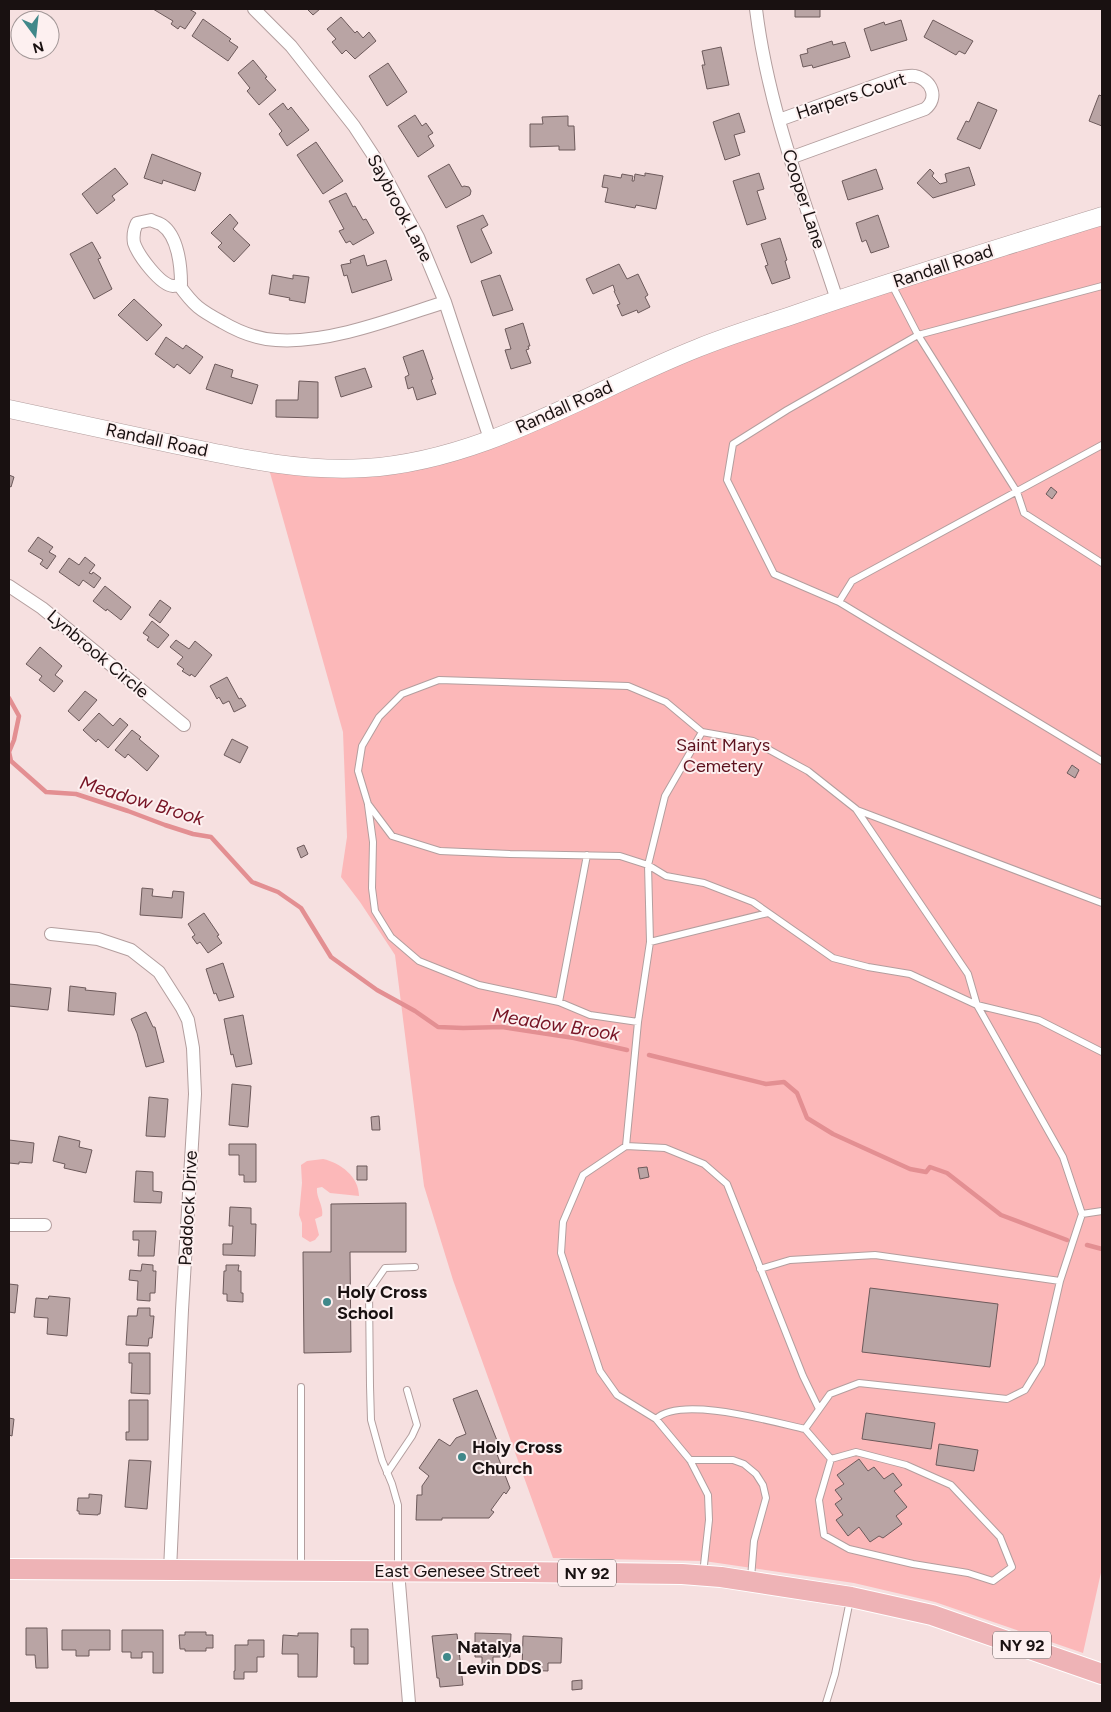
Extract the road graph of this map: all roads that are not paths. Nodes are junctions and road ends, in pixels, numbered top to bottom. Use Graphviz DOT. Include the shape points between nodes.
graph roads {
  1 [pos="254,9"];
  2 [pos="756,9"];
  3 [pos="779,120"];
  4 [pos="790,158"];
  5 [pos="1102,216"];
  6 [pos="891,283"];
  7 [pos="179,285"];
  8 [pos="1102,286"];
  9 [pos="838,300"];
  10 [pos="445,302"];
  11 [pos="918,336"];
  12 [pos="9,409"];
  13 [pos="490,439"];
  14 [pos="1102,444"];
  15 [pos="1017,492"];
  16 [pos="1102,563"];
  17 [pos="9,586"];
  18 [pos="839,602"];
  19 [pos="184,725"];
  20 [pos="702,732"];
  21 [pos="1102,761"];
  22 [pos="368,804"];
  23 [pos="856,810"];
  24 [pos="587,855"];
  25 [pos="648,865"];
  26 [pos="1102,903"];
  27 [pos="768,913"];
  28 [pos="50,934"];
  29 [pos="650,942"];
  30 [pos="560,1002"];
  31 [pos="978,1005"];
  32 [pos="638,1022"];
  33 [pos="1102,1052"];
  34 [pos="626,1146"];
  35 [pos="1102,1211"];
  36 [pos="1082,1214"];
  37 [pos="9,1225"];
  38 [pos="45,1225"];
  39 [pos="415,1267"];
  40 [pos="760,1269"];
  41 [pos="1060,1281"];
  42 [pos="300,1387"];
  43 [pos="406,1390"];
  44 [pos="819,1409"];
  45 [pos="656,1419"];
  46 [pos="805,1429"];
  47 [pos="831,1459"];
  48 [pos="690,1460"];
  49 [pos="387,1472"];
  50 [pos="9,1569"];
  51 [pos="170,1570"];
  52 [pos="301,1570"];
  53 [pos="398,1571"];
  54 [pos="703,1576"];
  55 [pos="751,1581"];
  56 [pos="851,1596"];
  57 [pos="1102,1674"];
  58 [pos="409,1703"];
  59 [pos="826,1703"];
  1 -- 10 [label="street, Saybrook Lane" via="291,46 354,126 377,161 418,236"];
  2 -- 3 [label="street, Cooper Lane" via="760,46"];
  3 -- 4 [label="street, Cooper Lane"];
  3 -- 4 [label="street, Harpers Court" via="899,77 914,76 925,80 931,87 931,105 925,109"];
  4 -- 9 [label="street, Cooper Lane"];
  5 -- 6 [label="street, Randall Road"];
  6 -- 9 [label="street, Randall Road"];
  6 -- 11 [label="lane"];
  7 -- 7 [label="street" via="166,284 140,254 134,242 137,224 151,220 162,225 174,239 181,268"];
  7 -- 10 [label="street" via="199,309 237,331 276,340 305,340 360,329"];
  8 -- 11 [label="lane"];
  9 -- 13 [label="street, Randall Road" via="692,350"];
  10 -- 13 [label="street, Saybrook Lane"];
  11 -- 15 [label="lane"];
  11 -- 18 [label="lane" via="733,444 728,480 774,574"];
  12 -- 13 [label="street, Randall Road" via="240,458 312,468 366,468 429,459"];
  14 -- 15 [label="lane"];
  15 -- 16 [label="lane" via="1024,513"];
  15 -- 18 [label="lane" via="852,581"];
  17 -- 19 [label="street, Lynbrook Circle" via="42,608"];
  18 -- 21 [label="lane"];
  20 -- 22 [label="lane" via="666,702 628,686 440,680 402,694 379,717 362,746 358,771"];
  20 -- 23 [label="lane" via="753,741 808,771"];
  20 -- 25 [label="lane" via="665,796"];
  22 -- 24 [label="lane" via="392,836 440,851"];
  22 -- 30 [label="lane" via="373,842 375,911 391,937 419,961 479,985"];
  23 -- 26 [label="lane"];
  23 -- 31 [label="lane" via="968,974"];
  24 -- 25 [label="lane" via="620,856"];
  24 -- 30 [label="lane"];
  25 -- 27 [label="lane" via="666,876 704,883 752,902"];
  25 -- 29 [label="lane"];
  27 -- 29 [label="lane"];
  27 -- 31 [label="lane" via="833,958 910,974"];
  28 -- 51 [label="street, Paddock Drive" via="98,940 131,950 159,972 188,1020 195,1094"];
  29 -- 32 [label="lane"];
  30 -- 32 [label="lane" via="590,1015"];
  31 -- 33 [label="lane" via="1039,1020"];
  31 -- 36 [label="lane" via="1064,1157"];
  32 -- 34 [label="lane"];
  34 -- 40 [label="lane" via="665,1148 704,1164 727,1184"];
  34 -- 45 [label="lane" via="583,1174 563,1222 561,1253 600,1371 617,1395"];
  35 -- 36 [label="lane"];
  36 -- 41 [label="lane"];
  37 -- 38 [label="street"];
  39 -- 49 [label="lane" via="386,1268 368,1290 371,1420"];
  40 -- 41 [label="lane" via="790,1260 875,1255"];
  40 -- 44 [label="lane"];
  41 -- 44 [label="lane" via="1041,1364 1025,1390 1007,1399 859,1383 830,1394"];
  42 -- 52 [label="lane"];
  43 -- 49 [label="lane" via="417,1425"];
  44 -- 46 [label="lane"];
  45 -- 46 [label="lane" via="661,1414 681,1409 717,1410"];
  45 -- 48 [label="lane"];
  46 -- 47 [label="lane"];
  47 -- 47 [label="lane" via="819,1500 824,1535 849,1549 993,1581 1012,1567 1000,1537 951,1485 906,1465 856,1452"];
  48 -- 54 [label="lane" via="708,1495 709,1520"];
  48 -- 55 [label="lane" via="733,1460 756,1474 763,1486 766,1498 754,1541"];
  49 -- 53 [label="lane" via="398,1506"];
  50 -- 51 [label="main road, East Genesee Street / NY 92"];
  51 -- 52 [label="main road, East Genesee Street / NY 92"];
  52 -- 53 [label="main road, East Genesee Street / NY 92"];
  53 -- 54 [label="main road, East Genesee Street / NY 92"];
  53 -- 58 [label="street"];
  54 -- 55 [label="main road, East Genesee Street / NY 92"];
  55 -- 56 [label="main road, East Genesee Street / NY 92"];
  56 -- 57 [label="main road, East Genesee Street / NY 92" via="932,1615"];
  56 -- 59 [label="lane"];
}
